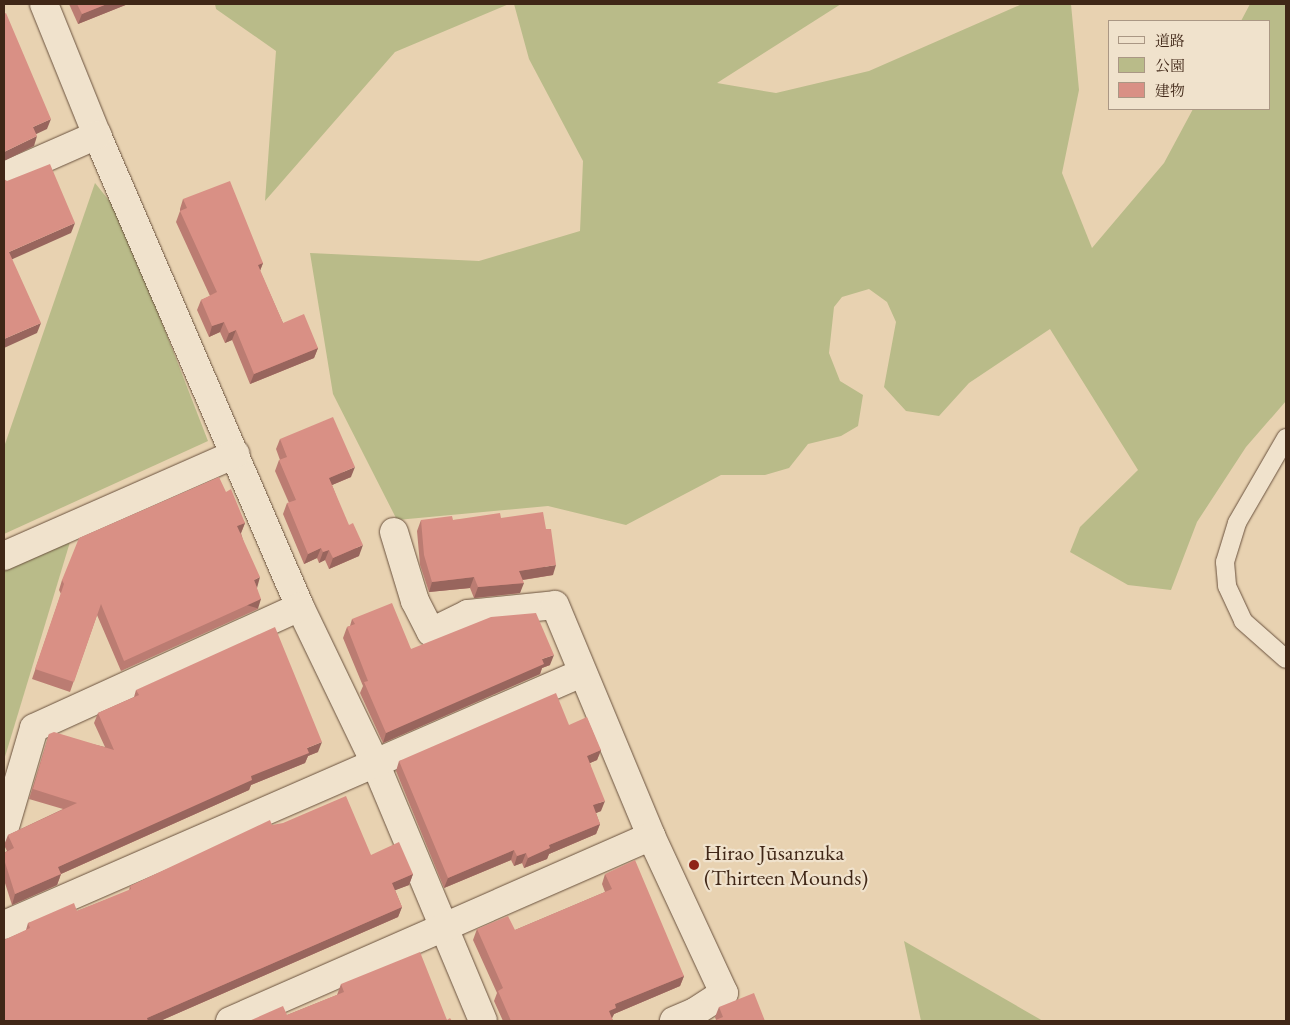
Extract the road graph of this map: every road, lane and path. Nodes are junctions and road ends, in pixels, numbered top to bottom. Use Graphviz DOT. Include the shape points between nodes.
graph roads {
  1 [pos="44,4"];
  2 [pos="97,135"];
  3 [pos="4,176"];
  4 [pos="1286,438"];
  5 [pos="236,454"];
  6 [pos="394,532"];
  7 [pos="4,556"];
  8 [pos="300,607"];
  9 [pos="1286,659"];
  10 [pos="582,673"];
  11 [pos="376,765"];
  12 [pos="4,830"];
  13 [pos="651,836"];
  14 [pos="4,925"];
  15 [pos="445,928"];
  16 [pos="230,1021"];
  17 [pos="482,1021"];
  18 [pos="674,1021"];
  1 -- 2 [label="street"];
  2 -- 3 [label="street"];
  2 -- 5 [label="street"];
  4 -- 9 [label="lane" via="1237,523 1225,562 1227,586 1243,621"];
  5 -- 7 [label="street"];
  5 -- 8 [label="street"];
  6 -- 10 [label="street" via="415,600 431,632 468,614 555,605"];
  8 -- 11 [label="street"];
  8 -- 12 [label="street" via="34,728"];
  10 -- 11 [label="street"];
  10 -- 13 [label="street"];
  11 -- 14 [label="street"];
  11 -- 15 [label="street"];
  13 -- 15 [label="street"];
  13 -- 18 [label="street" via="724,993 696,1012"];
  15 -- 16 [label="street"];
  15 -- 17 [label="street"];
}
